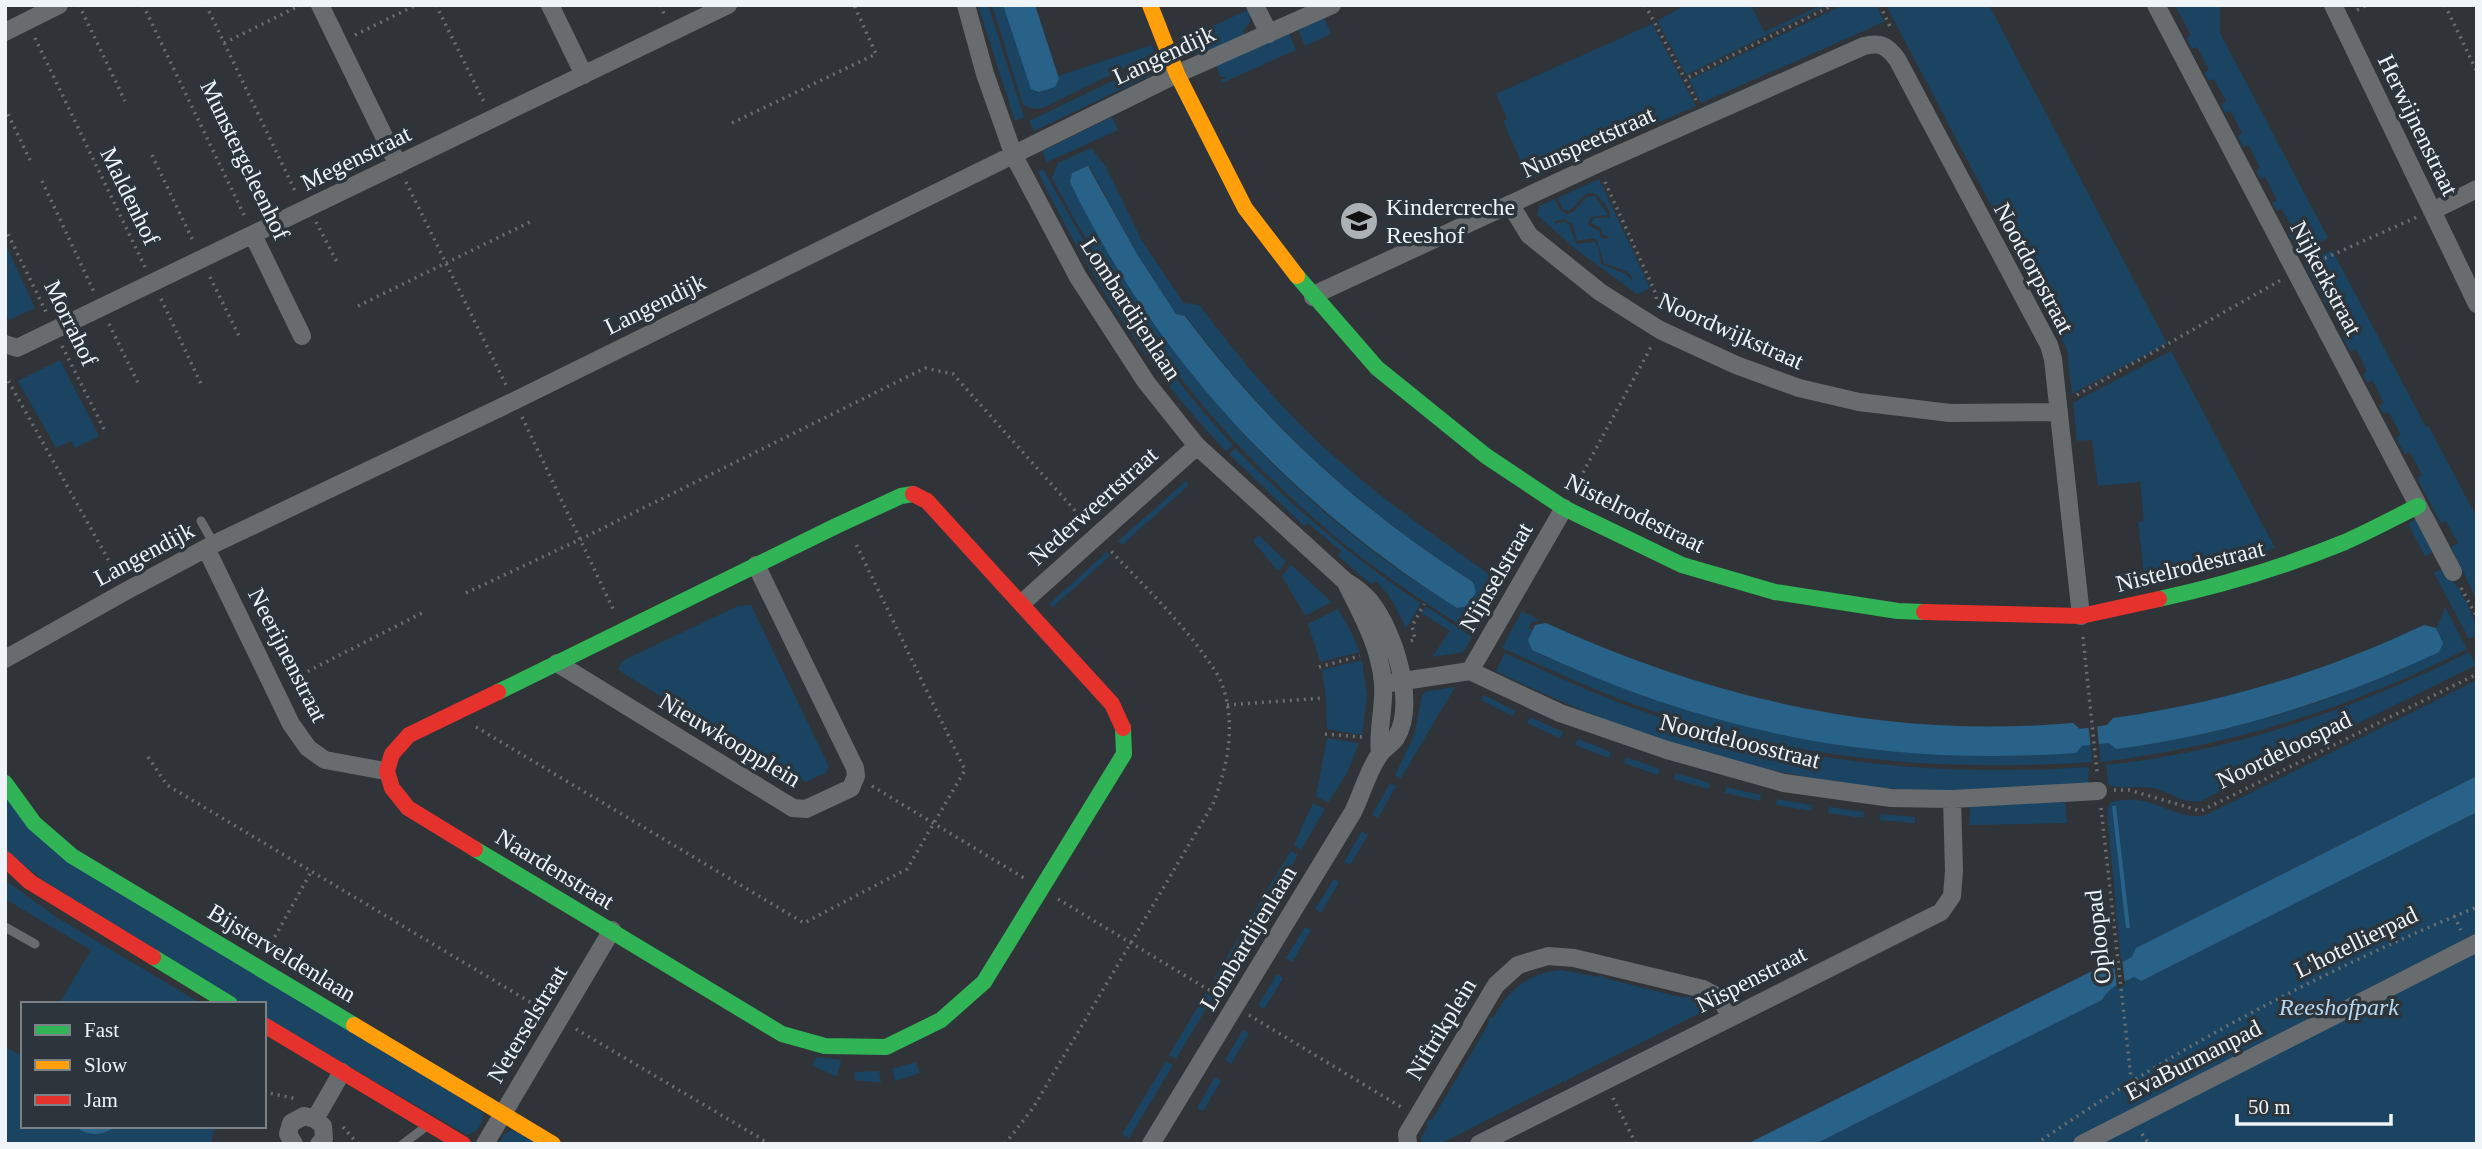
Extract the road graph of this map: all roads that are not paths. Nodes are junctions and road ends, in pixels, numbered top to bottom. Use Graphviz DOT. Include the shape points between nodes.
graph roads {
  1 [pos="59,5"];
  2 [pos="320,5"];
  3 [pos="550,5"];
  4 [pos="728,5"];
  5 [pos="966,5"];
  6 [pos="1150,5"];
  7 [pos="1255,5"];
  8 [pos="1332,5"];
  9 [pos="2156,5"];
  10 [pos="2333,5"];
  11 [pos="5,32"];
  12 [pos="1269,34"];
  13 [pos="1887,47"];
  14 [pos="1177,74"];
  15 [pos="584,75"];
  16 [pos="1014,156"];
  17 [pos="398,165"];
  18 [pos="2477,189"];
  19 [pos="1510,204"];
  20 [pos="2432,211"];
  21 [pos="253,235"];
  22 [pos="1313,297"];
  23 [pos="2477,304"];
  24 [pos="302,336"];
  25 [pos="5,344"];
  26 [pos="2058,409"];
  27 [pos="1198,446"];
  28 [pos="2418,506"];
  29 [pos="1564,508"];
  30 [pos="201,521"];
  31 [pos="210,546"];
  32 [pos="756,565"];
  33 [pos="2453,572"];
  34 [pos="1345,581"];
  35 [pos="1022,603"];
  36 [pos="2081,616"];
  37 [pos="5,659"];
  38 [pos="557,663"];
  39 [pos="1471,671"];
  40 [pos="1402,681"];
  41 [pos="1383,684"];
  42 [pos="1379,746"];
  43 [pos="385,771"];
  44 [pos="5,783"];
  45 [pos="2098,791"];
  46 [pos="1952,799"];
  47 [pos="5,859"];
  48 [pos="5,927"];
  49 [pos="612,930"];
  50 [pos="2477,943"];
  51 [pos="35,944"];
  52 [pos="227,1002"];
  53 [pos="1731,1017"];
  54 [pos="266,1026"];
  55 [pos="342,1072"];
  56 [pos="503,1114"];
  57 [pos="315,1119"];
  58 [pos="429,1124"];
  59 [pos="294,1144"];
  60 [pos="319,1144"];
  61 [pos="403,1144"];
  62 [pos="463,1144"];
  63 [pos="485,1144"];
  64 [pos="553,1144"];
  65 [pos="1151,1144"];
  66 [pos="1408,1144"];
  67 [pos="1479,1144"];
  68 [pos="2082,1144"];
  1 -- 11 [label="street"];
  2 -- 17 [label="street"];
  3 -- 15 [label="street"];
  4 -- 15 [label="street, Megenstraat"];
  5 -- 16 [label="street, Lombardijenlaan"];
  6 -- 14 [label="street, Nistelrodestraat"];
  7 -- 12 [label="street"];
  8 -- 12 [label="street, Langendijk"];
  9 -- 28 [label="street, Nijkerkstraat"];
  10 -- 20 [label="street, Herwijnenstraat"];
  12 -- 14 [label="street, Langendijk"];
  13 -- 19 [label="street, Nunspeetstraat" via="1876,43 1864,46"];
  13 -- 26 [label="street, Nootdorpstraat" via="2049,345"];
  14 -- 16 [label="street, Langendijk"];
  14 -- 22 [label="street, Nistelrodestraat" via="1245,208"];
  15 -- 17 [label="street, Megenstraat"];
  16 -- 27 [label="street, Lombardijenlaan" via="1078,277 1146,382"];
  16 -- 31 [label="street, Langendijk"];
  17 -- 21 [label="street, Megenstraat"];
  18 -- 20 [label="street"];
  19 -- 22 [label="street, Nunspeetstraat"];
  19 -- 26 [label="street, Noordwijkstraat" via="1529,235 1600,292 1660,330 1736,365 1859,402 1950,413"];
  20 -- 23 [label="street, Herwijnenstraat"];
  21 -- 24 [label="street, Munstergeleenhof"];
  21 -- 25 [label="street, Megenstraat" via="18,348"];
  22 -- 29 [label="street, Nistelrodestraat" via="1377,368 1430,414"];
  26 -- 36 [label="street, Nootdorpstraat"];
  27 -- 34 [label="street, Lombardijenlaan"];
  27 -- 35 [label="street, Nederweertstraat"];
  28 -- 33 [label="street, Nijkerkstraat"];
  28 -- 36 [label="street, Nistelrodestraat" via="2347,541 2276,568 2210,588"];
  29 -- 36 [label="street, Nistelrodestraat" via="1682,565 1775,592 1898,611"];
  29 -- 39 [label="street, Nijnselstraat"];
  30 -- 31 [label="lane"];
  31 -- 37 [label="street, Langendijk"];
  31 -- 43 [label="street, Neerijnenstraat" via="274,688 308,748 325,760"];
  32 -- 35 [label="street, Naardenstraat" via="834,523 913,494 927,501"];
  32 -- 38 [label="street, Naardenstraat"];
  32 -- 38 [label="street, Nieuwkoopplein" via="855,768 851,788 806,809 793,808"];
  34 -- 40 [label="street, Lombardijenlaan" via="1369,601 1385,624"];
  34 -- 41 [label="street, Lombardijenlaan" via="1373,641"];
  35 -- 49 [label="street, Naardenstraat" via="1112,704 1123,725 1124,754 984,982 941,1020 886,1046 825,1046 782,1034"];
  38 -- 43 [label="street, Naardenstraat" via="409,735 390,757"];
  39 -- 40 [label="street"];
  39 -- 46 [label="street, Noordeloosstraat" via="1560,713 1784,783 1891,798"];
  40 -- 41 [label="street"];
  40 -- 42 [label="street, Lombardijenlaan" via="1404,712 1395,739"];
  41 -- 42 [label="street, Lombardijenlaan"];
  42 -- 65 [label="street, Lombardijenlaan" via="1353,812"];
  43 -- 49 [label="street, Naardenstraat" via="394,793 408,808"];
  44 -- 56 [label="street, Bijsterveldenlaan" via="34,824 72,856"];
  45 -- 46 [label="street, Noordeloosstraat"];
  46 -- 53 [label="street, Nispenstraat" via="1952,896 1941,912"];
  47 -- 52 [label="street" via="30,882"];
  48 -- 51 [label="lane"];
  49 -- 56 [label="street, Neterselstraat"];
  50 -- 68 [label="street, EvaBurmanpad"];
  53 -- 66 [label="street, Niftrikplein" via="1720,998 1703,989 1574,958 1548,956 1518,965 1496,985 1417,1117"];
  53 -- 67 [label="street, Nispenstraat"];
  54 -- 55 [label="street"];
  55 -- 57 [label="street"];
  55 -- 58 [label="street"];
  56 -- 63 [label="street, Neterselstraat"];
  56 -- 64 [label="street, Bijsterveldenlaan"];
  57 -- 59 [label="street" via="304,1116 291,1123 288,1134"];
  57 -- 60 [label="street" via="323,1126 324,1139"];
  58 -- 61 [label="lane"];
  58 -- 62 [label="street"];
}
